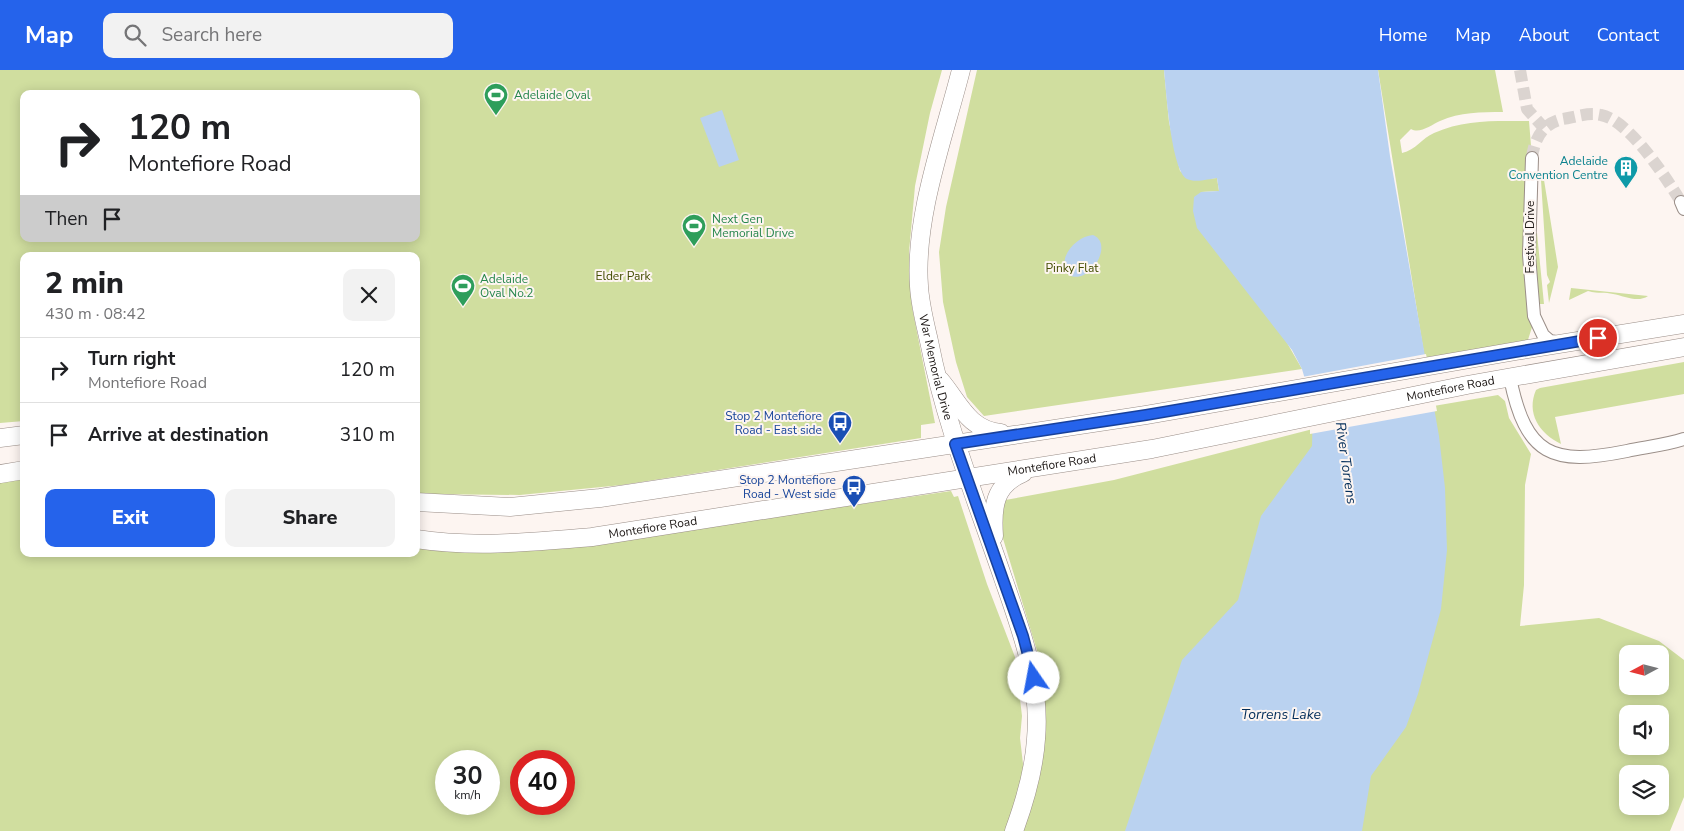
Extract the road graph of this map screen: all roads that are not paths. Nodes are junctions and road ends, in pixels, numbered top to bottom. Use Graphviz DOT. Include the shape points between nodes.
graph roads {
  1 [pos="961,70"];
  2 [pos="1532,158"];
  3 [pos="1534,316"];
  4 [pos="1684,324"];
  5 [pos="1564,344"];
  6 [pos="1684,347"];
  7 [pos="1516,351"];
  8 [pos="935,374"];
  9 [pos="1510,378"];
  10 [pos="1022,434"];
  11 [pos="20,435"];
  12 [pos="0,438"];
  13 [pos="1684,439"];
  14 [pos="955,444"];
  15 [pos="1043,467"];
  16 [pos="20,471"];
  17 [pos="0,474"];
  18 [pos="968,479"];
  19 [pos="420,502"];
  20 [pos="420,539"];
  21 [pos="995,554"];
  22 [pos="1014,831"];
  1 -- 8 [label="main road, War Memorial Drive" via="921,227 919,248 919,288"];
  2 -- 3 [label="street, Festival Drive" via="1529,255"];
  3 -- 5 [label="street, Festival Drive" via="1537,328 1546,338"];
  3 -- 7 [label="street, Festival Drive" via="1530,338"];
  4 -- 5 [label="main road, Montefiore Road"];
  5 -- 7 [label="main road, Montefiore Road"];
  6 -- 9 [label="main road, Montefiore Road"];
  7 -- 10 [label="main road, Montefiore Road"];
  8 -- 10 [label="main road" via="963,413 980,429"];
  8 -- 14 [label="main road, War Memorial Drive"];
  9 -- 13 [label="street" via="1516,409 1527,428 1543,448 1566,457 1590,458"];
  9 -- 15 [label="main road, Montefiore Road" via="1152,449"];
  10 -- 14 [label="main road, Montefiore Road"];
  11 -- 12 [label="main road"];
  14 -- 18 [label="main road, War Memorial Drive"];
  14 -- 19 [label="main road, Montefiore Road" via="580,501 510,507"];
  15 -- 18 [label="main road, Montefiore Road"];
  15 -- 21 [label="main road" via="1014,477 999,491 993,516"];
  16 -- 17 [label="main road"];
  18 -- 20 [label="main road, Montefiore Road" via="601,536 540,542 462,543"];
  18 -- 21 [label="main road, War Memorial Drive"];
  21 -- 22 [label="main road, War Memorial Drive" via="1029,656 1036,700 1037,738 1032,772"];
}
